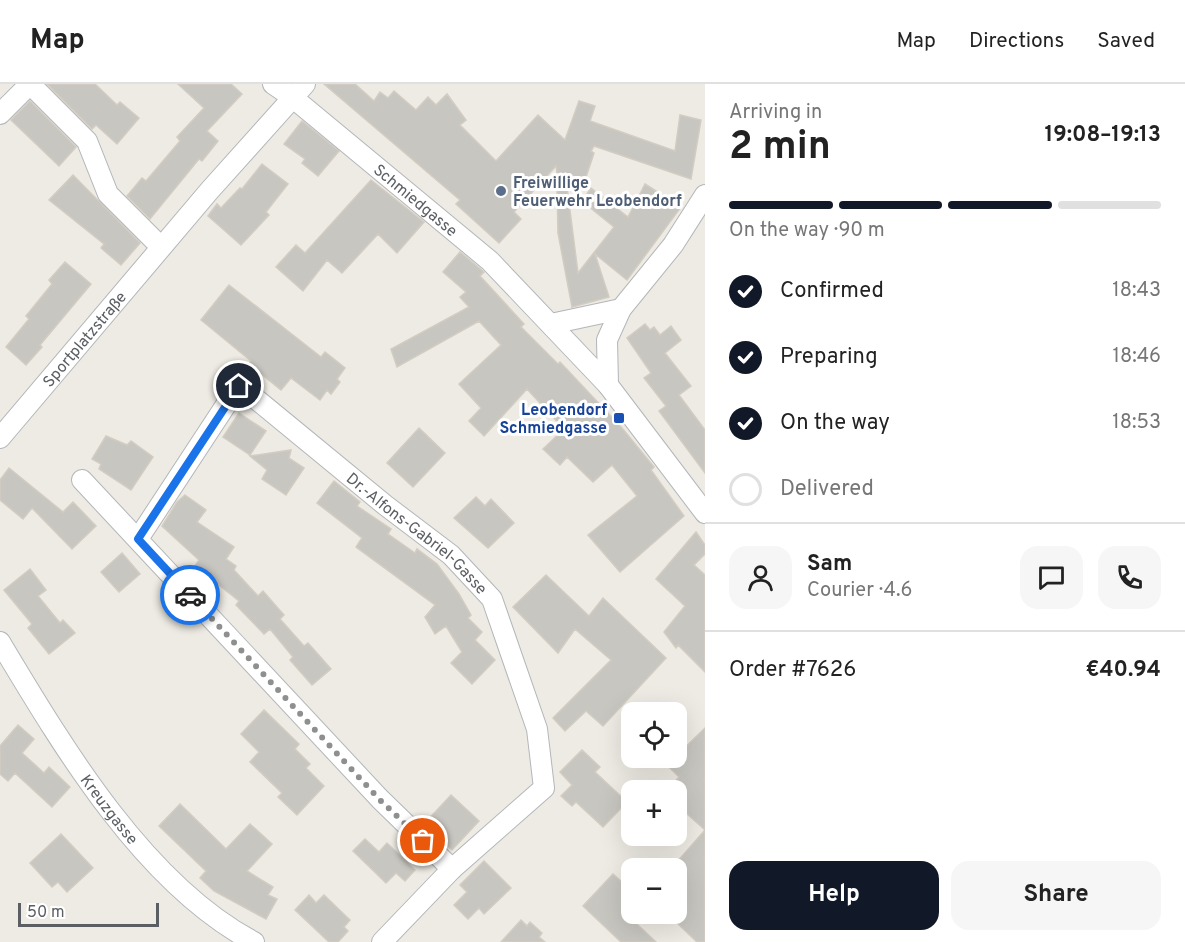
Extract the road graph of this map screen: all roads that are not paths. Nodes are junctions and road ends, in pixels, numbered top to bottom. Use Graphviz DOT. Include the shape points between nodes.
graph roads {
  1 [pos="30,84"];
  2 [pos="273,84"];
  3 [pos="298,90"];
  4 [pos="0,114"];
  5 [pos="705,195"];
  6 [pos="161,247"];
  7 [pos="621,309"];
  8 [pos="551,324"];
  9 [pos="608,385"];
  10 [pos="2,429"];
  11 [pos="82,480"];
  12 [pos="705,513"];
  13 [pos="138,539"];
  14 [pos="0,642"];
  15 [pos="452,869"];
  16 [pos="254,942"];
  17 [pos="382,942"];
  1 -- 4 [label="street"];
  1 -- 6 [label="street" via="87,141 108,194"];
  2 -- 3 [label="street, Schmiedgasse"];
  3 -- 6 [label="street, Sportplatzstraße"];
  3 -- 8 [label="street, Schmiedgasse" via="490,261"];
  5 -- 7 [label="street" via="673,245"];
  6 -- 10 [label="street, Sportplatzstraße"];
  7 -- 8 [label="street"];
  7 -- 9 [label="street" via="608,340"];
  8 -- 9 [label="street, Schmiedgasse"];
  9 -- 12 [label="street, Schmiedgasse"];
  11 -- 13 [label="street"];
  13 -- 15 [label="street" via="380,800"];
  13 -- 15 [label="street, Dr.-Alfons-Gabriel-Gasse" via="239,386 452,555 492,599 537,729 544,788"];
  14 -- 16 [label="street, Kreuzgasse" via="100,795 164,875 198,906"];
  15 -- 17 [label="street, Dr.-Alfons-Gabriel-Gasse"];
}
